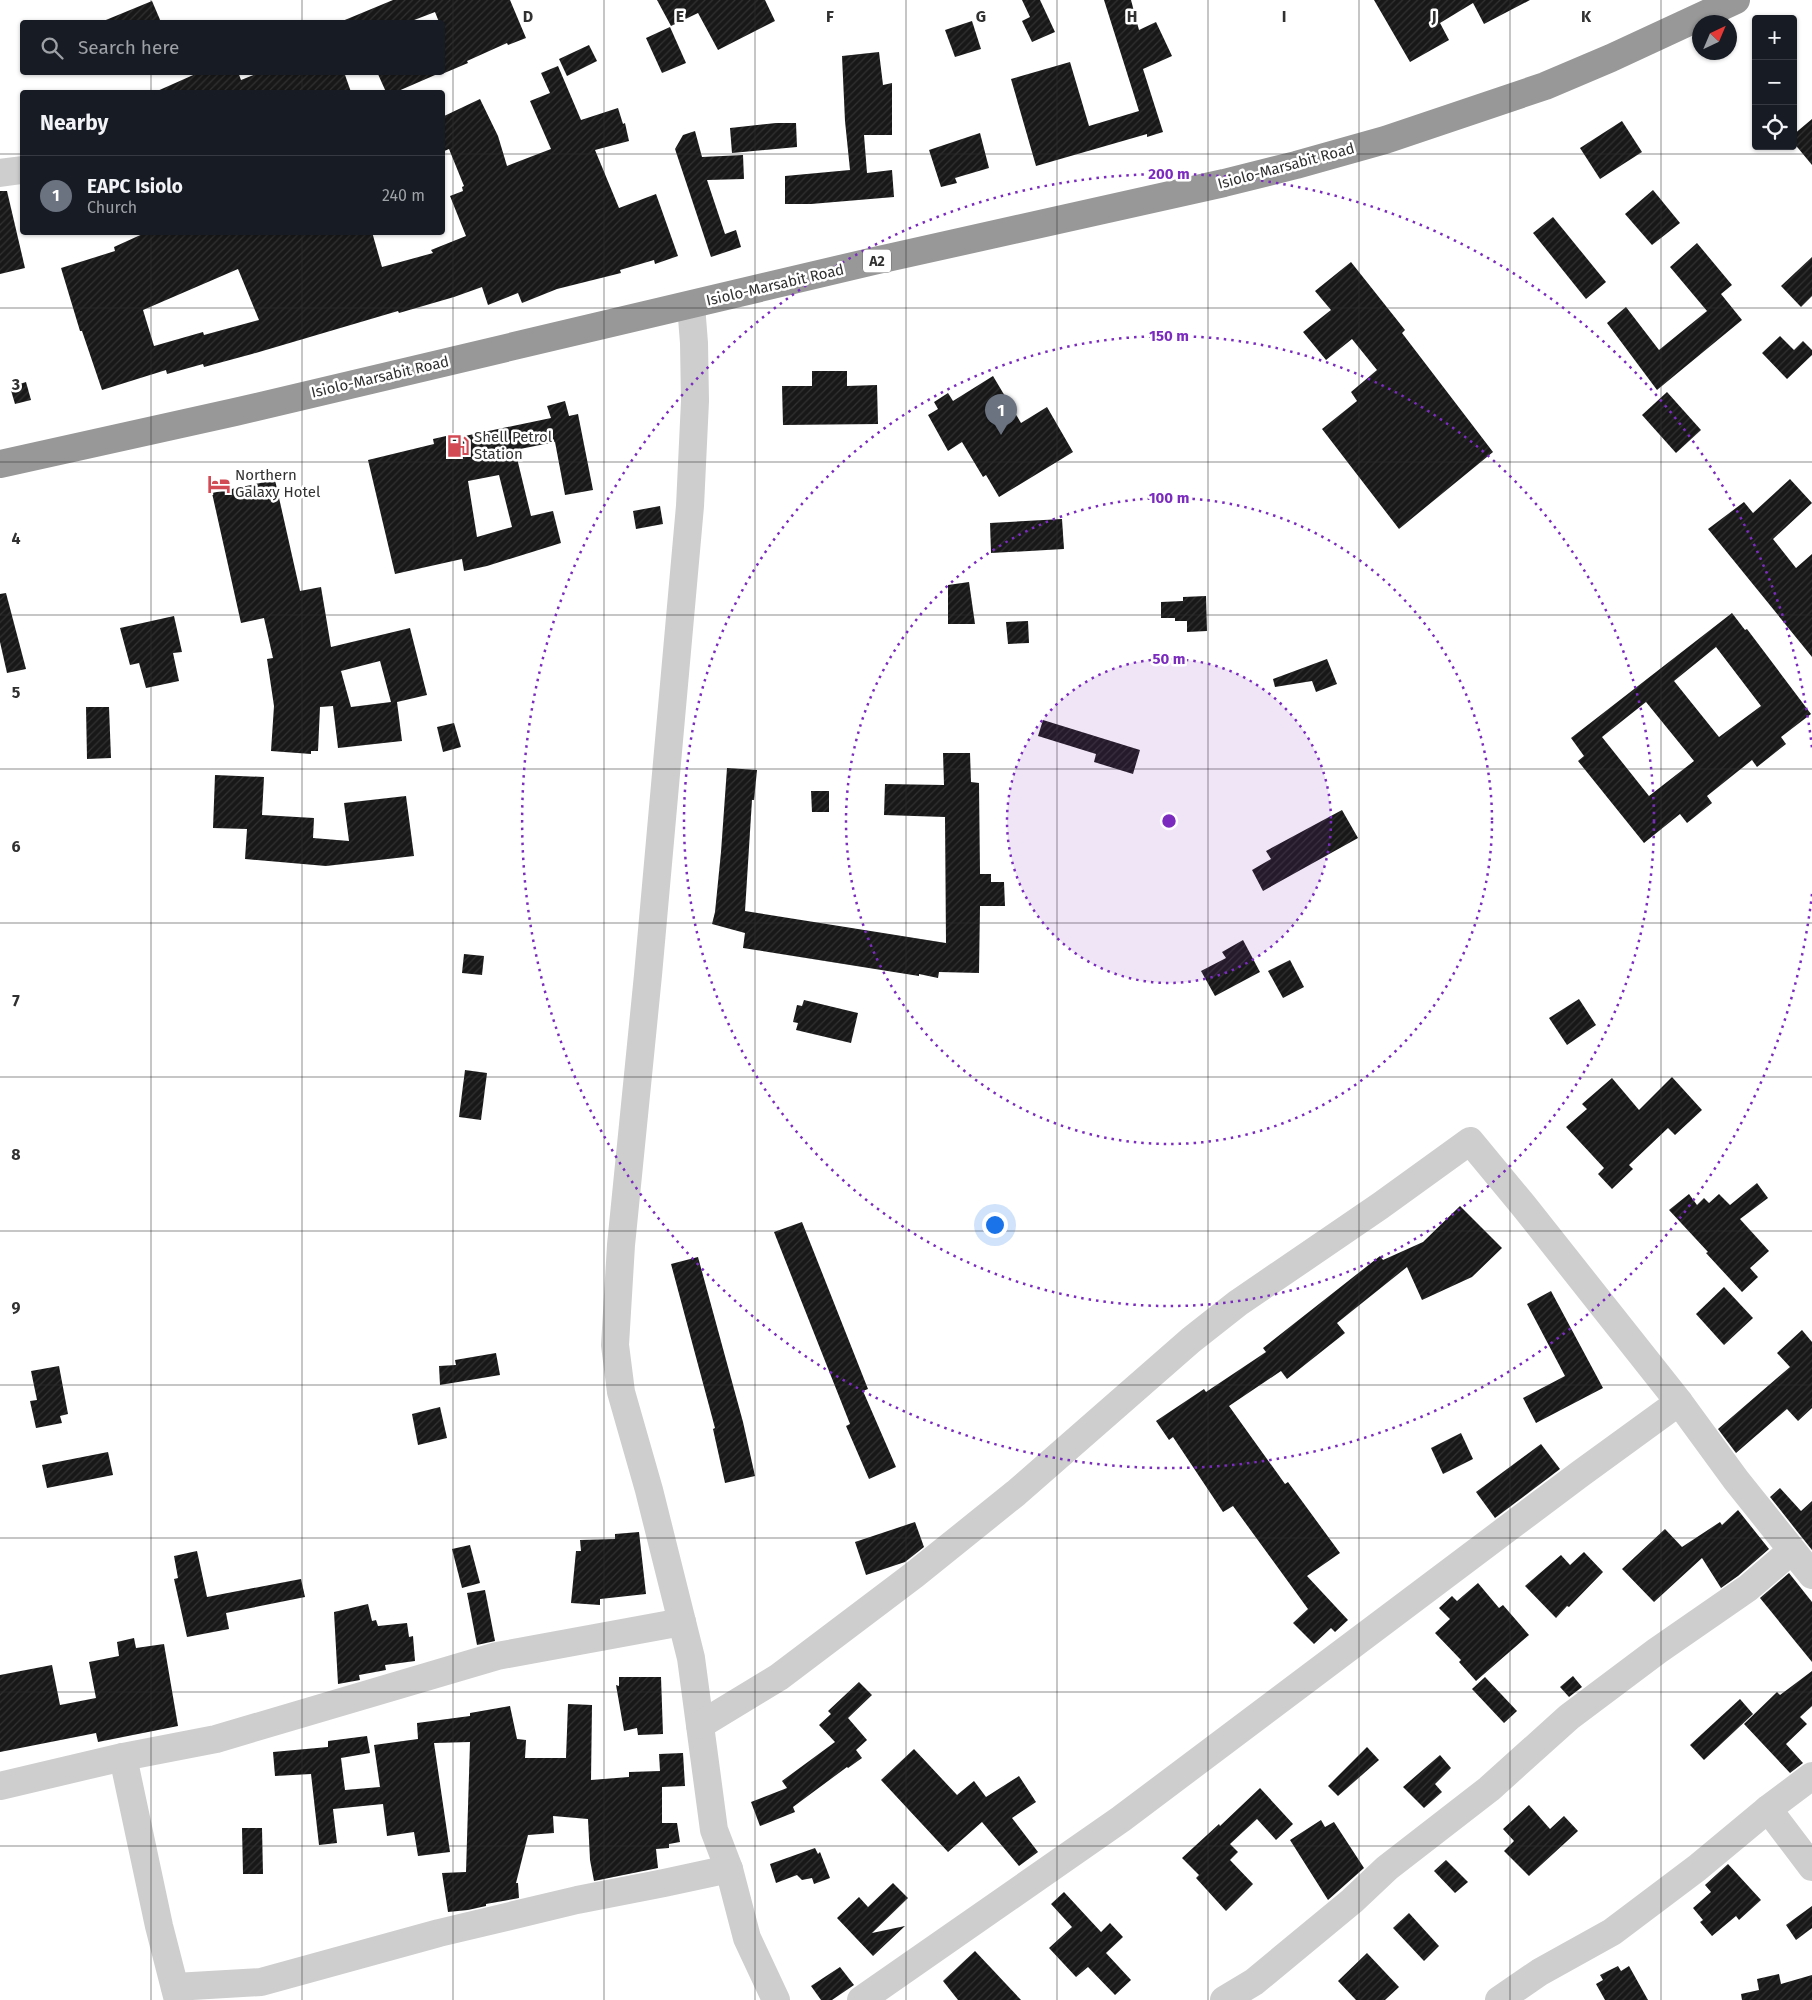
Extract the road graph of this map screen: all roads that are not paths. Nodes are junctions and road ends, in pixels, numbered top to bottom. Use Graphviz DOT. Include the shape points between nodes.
graph roads {
  1 [pos="1736,0"];
  2 [pos="691,305"];
  3 [pos="0,464"];
  4 [pos="1680,1402"];
  5 [pos="1791,1551"];
  6 [pos="1812,1575"];
  7 [pos="682,1622"];
  8 [pos="700,1725"];
  9 [pos="124,1757"];
  10 [pos="1812,1776"];
  11 [pos="0,1786"];
  12 [pos="1768,1808"];
  13 [pos="1812,1867"];
  14 [pos="728,1869"];
  15 [pos="177,1993"];
  16 [pos="776,2000"];
  17 [pos="861,2000"];
  18 [pos="1224,2000"];
  19 [pos="1498,2000"];
  1 -- 2 [label="highway, Isiolo-Marsabit Road / A2" via="1545,86 1385,140 1224,184"];
  2 -- 3 [label="highway, Isiolo-Marsabit Road / A2"];
  2 -- 7 [label="street" via="695,401 690,506 621,1245 615,1345 622,1392"];
  4 -- 5 [label="street"];
  4 -- 8 [label="street" via="1470,1141 1238,1303 1016,1493 914,1575 779,1677"];
  4 -- 17 [label="street" via="1121,1819"];
  5 -- 6 [label="street"];
  5 -- 18 [label="street" via="1748,1588 1656,1651 1569,1717 1489,1789 1394,1862 1254,1982"];
  7 -- 8 [label="street" via="691,1658"];
  7 -- 9 [label="street" via="497,1656 216,1739"];
  8 -- 14 [label="street" via="714,1830"];
  9 -- 11 [label="street"];
  9 -- 15 [label="street" via="159,1926"];
  10 -- 12 [label="street"];
  12 -- 13 [label="street"];
  12 -- 19 [label="street" via="1612,1932 1540,1972"];
  14 -- 15 [label="street" via="439,1933 261,1982"];
  14 -- 16 [label="street" via="747,1938"];
}
